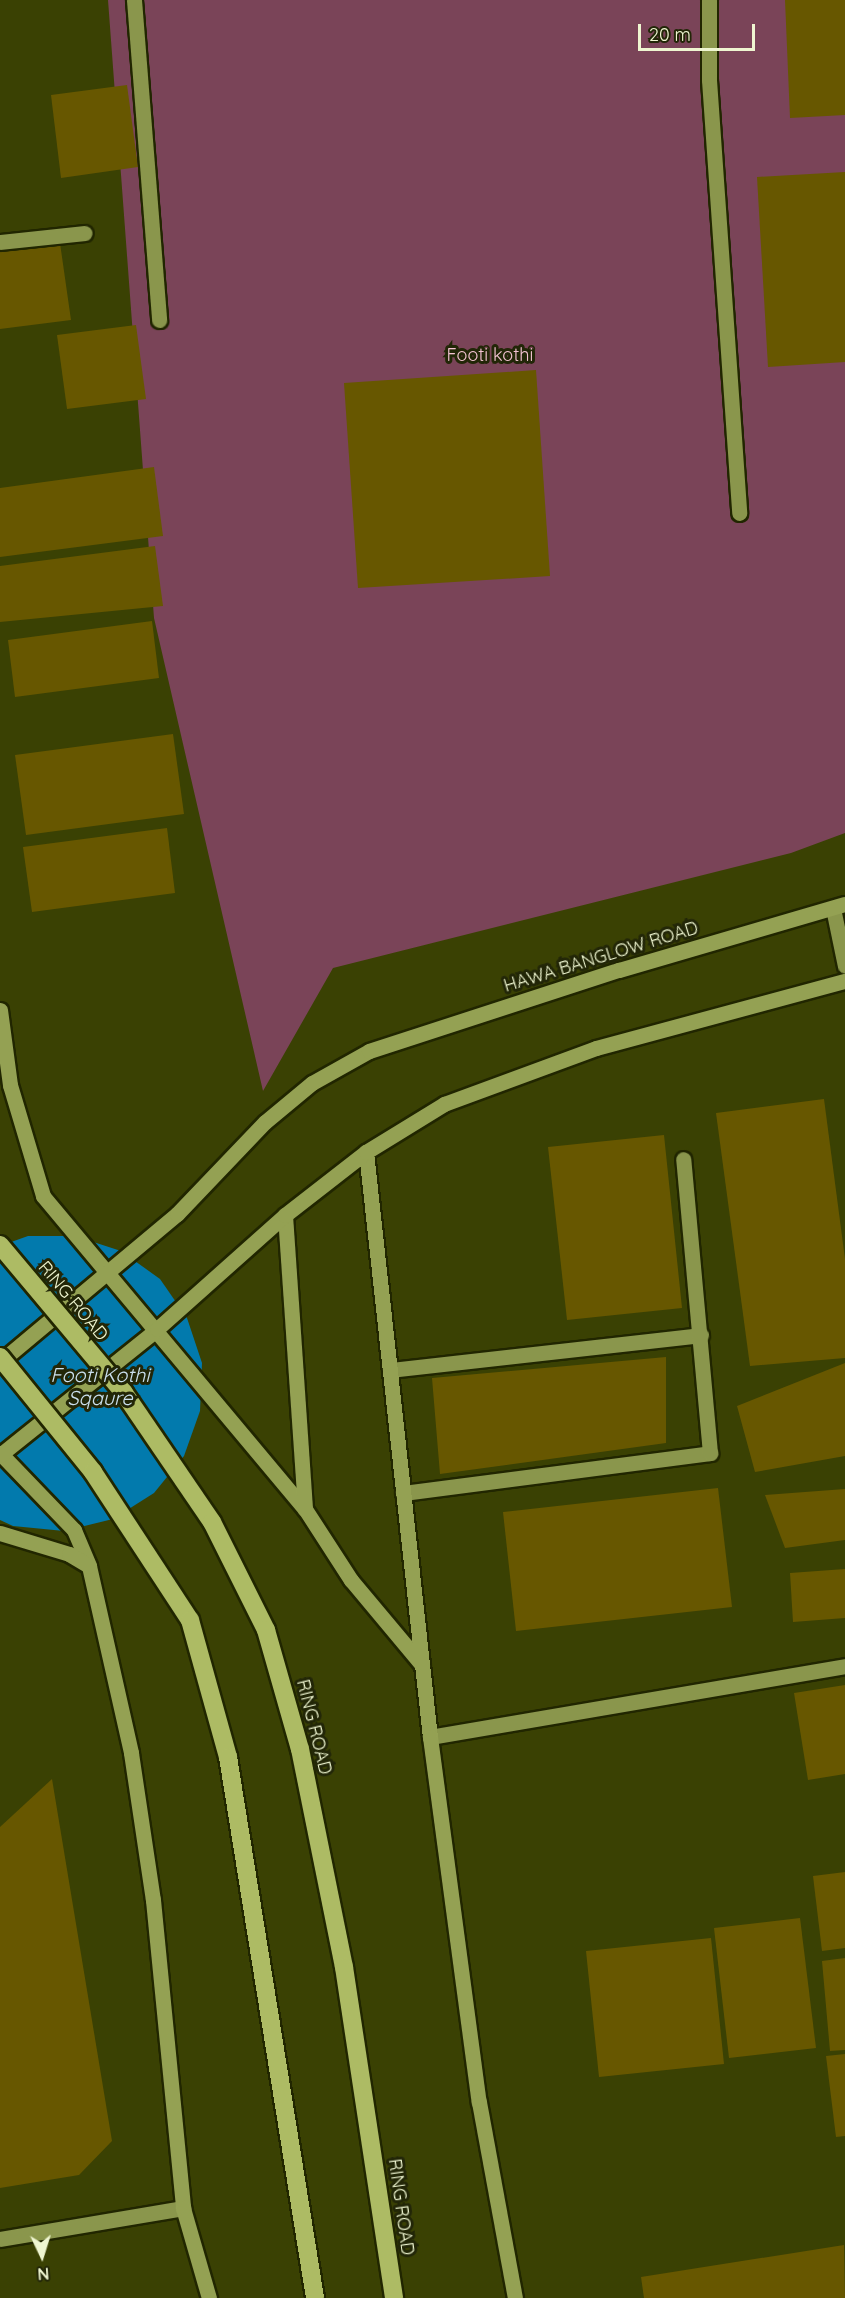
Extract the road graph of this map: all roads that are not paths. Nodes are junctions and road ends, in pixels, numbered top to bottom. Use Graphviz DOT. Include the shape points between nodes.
graph roads {
  1 [pos="134,0"];
  2 [pos="709,0"];
  3 [pos="85,233"];
  4 [pos="0,242"];
  5 [pos="159,320"];
  6 [pos="739,513"];
  7 [pos="839,906"];
  8 [pos="845,966"];
  9 [pos="845,981"];
  10 [pos="0,1010"];
  11 [pos="366,1152"];
  12 [pos="683,1159"];
  13 [pos="285,1215"];
  14 [pos="0,1245"];
  15 [pos="106,1269"];
  16 [pos="158,1329"];
  17 [pos="701,1335"];
  18 [pos="0,1359"];
  19 [pos="390,1370"];
  20 [pos="0,1454"];
  21 [pos="403,1493"];
  22 [pos="305,1509"];
  23 [pos="0,1533"];
  24 [pos="89,1566"];
  25 [pos="422,1665"];
  26 [pos="845,1665"];
  27 [pos="430,1737"];
  28 [pos="183,2208"];
  29 [pos="0,2239"];
  30 [pos="209,2298"];
  31 [pos="315,2298"];
  32 [pos="394,2298"];
  33 [pos="515,2298"];
  1 -- 5 [label="street"];
  2 -- 6 [label="street" via="709,80"];
  3 -- 4 [label="street"];
  7 -- 8 [label="street"];
  7 -- 15 [label="street, HAWA BANGLOW ROAD" via="619,970 369,1051 312,1083 265,1122 177,1214"];
  9 -- 11 [label="street" via="596,1048 444,1104"];
  10 -- 15 [label="street" via="10,1085 43,1196"];
  11 -- 13 [label="street"];
  11 -- 19 [label="street"];
  12 -- 17 [label="street"];
  13 -- 16 [label="street"];
  13 -- 22 [label="street"];
  14 -- 32 [label="highway, RING ROAD, bridge" via="124,1392 212,1522 266,1630 300,1749 344,1966"];
  15 -- 16 [label="street"];
  15 -- 18 [label="street, HAWA BANGLOW ROAD"];
  16 -- 20 [label="street"];
  16 -- 22 [label="street"];
  17 -- 19 [label="street"];
  17 -- 21 [label="street" via="710,1453"];
  18 -- 31 [label="highway, bridge" via="93,1472 190,1620 228,1757"];
  19 -- 21 [label="street"];
  20 -- 24 [label="street" via="74,1530"];
  21 -- 25 [label="street"];
  22 -- 25 [label="street" via="351,1580"];
  23 -- 24 [label="street" via="69,1554"];
  24 -- 28 [label="street" via="131,1753 151,1889"];
  25 -- 27 [label="street"];
  26 -- 27 [label="street"];
  27 -- 33 [label="street" via="479,2102"];
  28 -- 29 [label="street"];
  28 -- 30 [label="street"];
}
